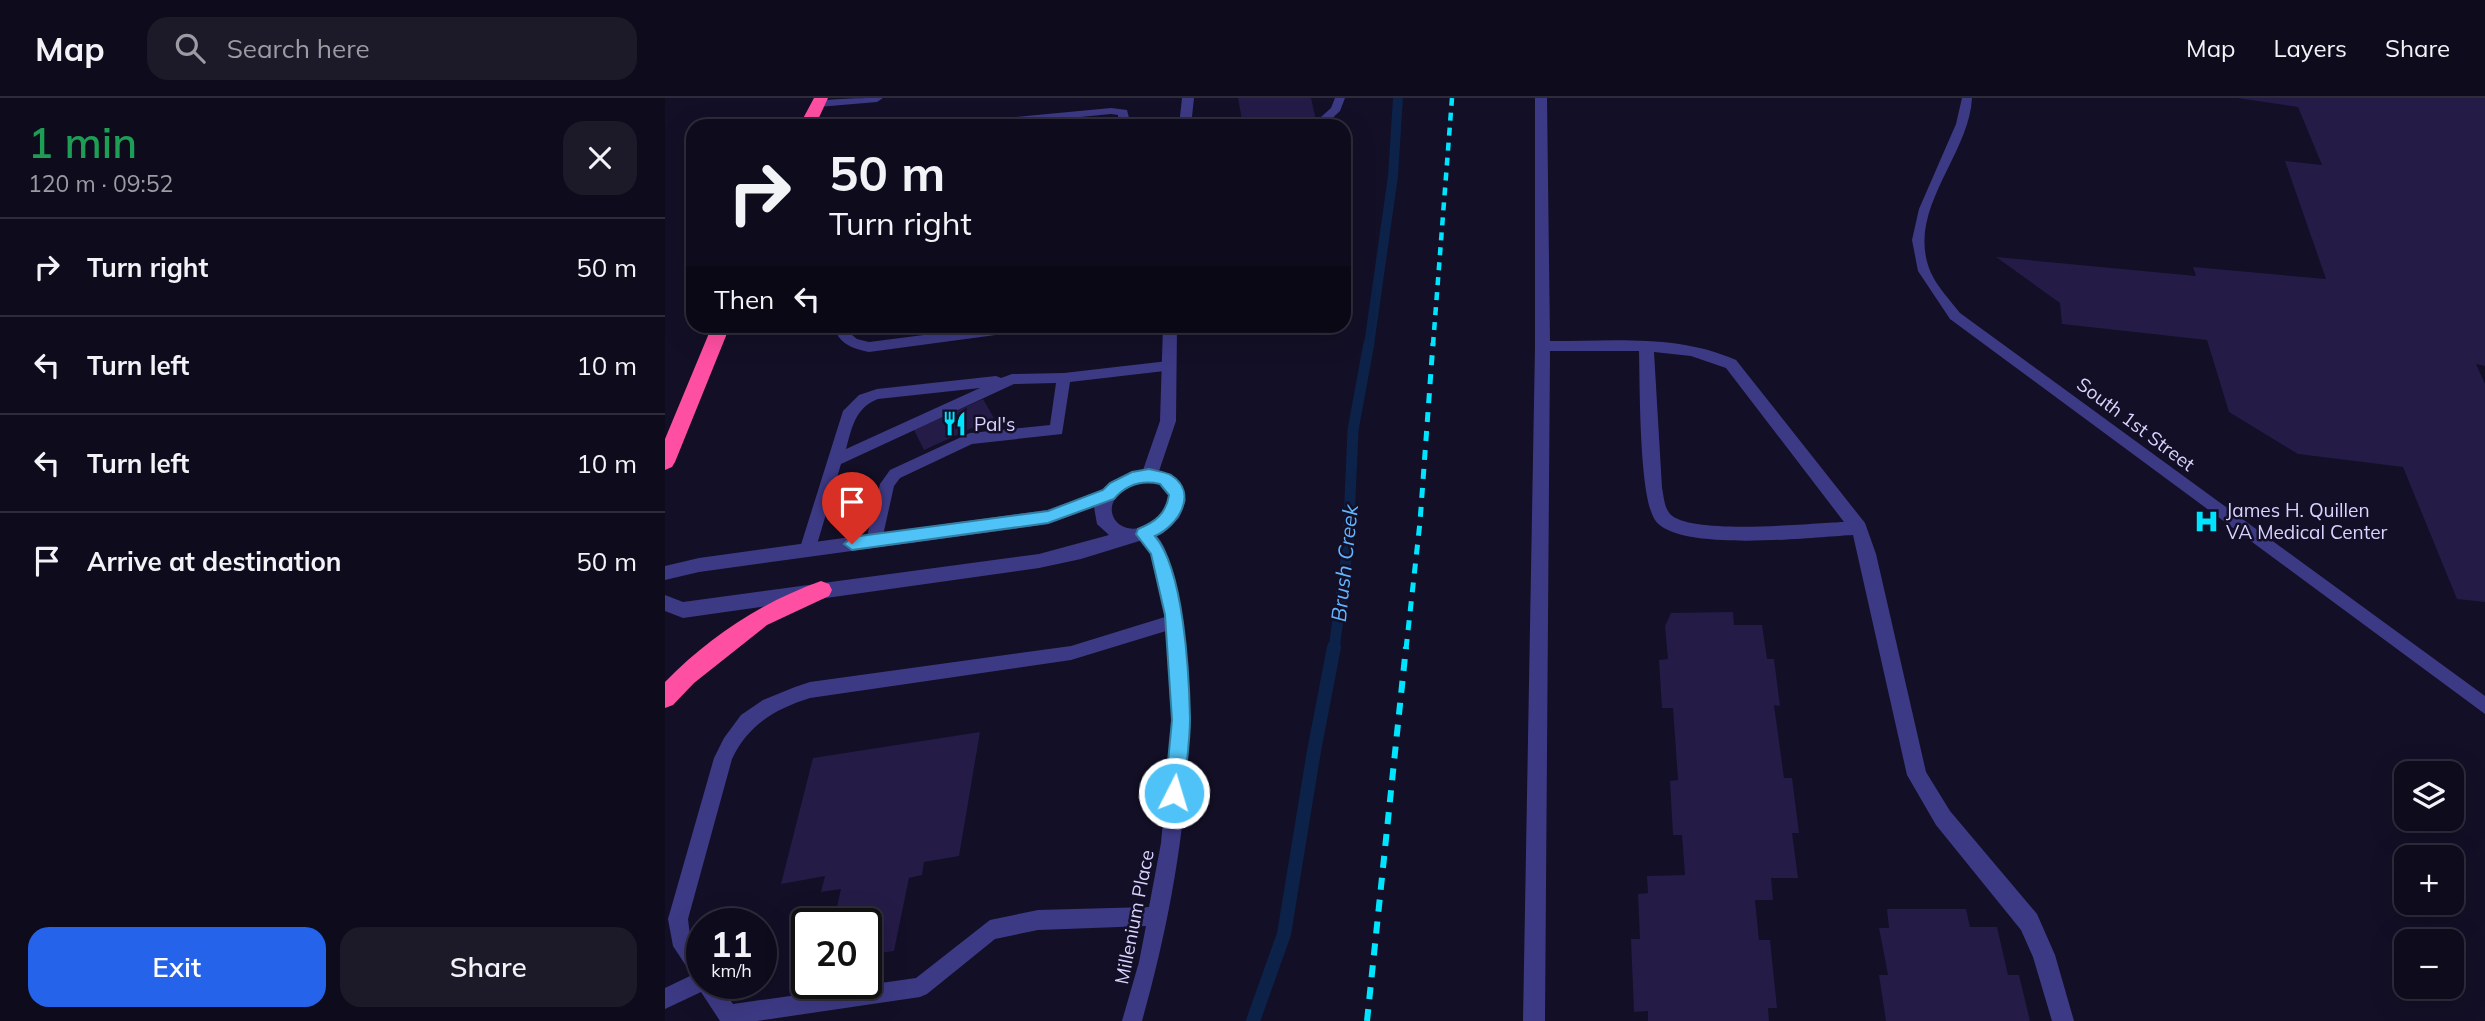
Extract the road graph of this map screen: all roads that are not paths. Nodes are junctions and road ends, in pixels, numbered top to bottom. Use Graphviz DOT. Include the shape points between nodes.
graph roads {
  1 [pos="877,98"];
  2 [pos="1188,98"];
  3 [pos="1341,98"];
  4 [pos="1541,98"];
  5 [pos="1967,98"];
  6 [pos="819,101"];
  7 [pos="810,119"];
  8 [pos="1038,119"];
  9 [pos="1124,119"];
  10 [pos="1186,119"];
  11 [pos="1324,119"];
  12 [pos="718,333"];
  13 [pos="846,333"];
  14 [pos="973,333"];
  15 [pos="1170,333"];
  16 [pos="1543,346"];
  17 [pos="1646,348"];
  18 [pos="1168,366"];
  19 [pos="1064,377"];
  20 [pos="1012,379"];
  21 [pos="834,461"];
  22 [pos="665,462"];
  23 [pos="1149,475"];
  24 [pos="1108,495"];
  25 [pos="1859,528"];
  26 [pos="1136,535"];
  27 [pos="874,540"];
  28 [pos="807,551"];
  29 [pos="665,573"];
  30 [pos="821,590"];
  31 [pos="665,603"];
  32 [pos="1174,621"];
  33 [pos="665,698"];
  34 [pos="2485,706"];
  35 [pos="1158,916"];
  36 [pos="686,948"];
  37 [pos="686,989"];
  38 [pos="665,999"];
  39 [pos="718,999"];
  40 [pos="1132,1021"];
  41 [pos="1534,1021"];
  42 [pos="2063,1021"];
  1 -- 6 [label="street"];
  2 -- 10 [label="street"];
  3 -- 11 [label="lane"];
  4 -- 16 [label="street"];
  5 -- 34 [label="lane, South 1st Street" via="1965,114 1921,223 1917,249 1925,274 1955,316"];
  6 -- 7 [label="highway"];
  8 -- 9 [label="lane" via="1111,111 1123,112"];
  12 -- 22 [label="highway"];
  13 -- 14 [label="lane" via="853,343 869,347"];
  15 -- 18 [label="street"];
  16 -- 17 [label="street"];
  16 -- 41 [label="street"];
  17 -- 25 [label="street" via="1698,351 1731,364"];
  17 -- 25 [label="street" via="1654,488 1657,511 1668,522 1712,533"];
  18 -- 19 [label="lane"];
  18 -- 23 [label="street" via="1168,421"];
  19 -- 20 [label="lane"];
  19 -- 27 [label="lane" via="1057,430 970,439 895,474 887,484"];
  20 -- 21 [label="lane"];
  20 -- 21 [label="lane" via="864,399 850,411"];
  21 -- 28 [label="lane"];
  23 -- 24 [label="street" via="1126,481"];
  23 -- 26 [label="street" via="1174,486 1178,501 1165,522"];
  24 -- 26 [label="street" via="1102,506 1106,526 1115,533"];
  24 -- 27 [label="street" via="1048,517"];
  25 -- 42 [label="street" via="1917,775 1943,818 2029,922 2045,955"];
  26 -- 30 [label="street" via="1065,556"];
  26 -- 32 [label="lane, Millenium Place" via="1159,552"];
  27 -- 28 [label="street"];
  28 -- 29 [label="street"];
  30 -- 31 [label="street" via="683,610"];
  30 -- 33 [label="highway" via="759,618 685,676"];
  32 -- 35 [label="lane, Millenium Place" via="1181,720"];
  32 -- 36 [label="lane" via="1071,653 810,690 775,700 731,737 723,758 678,919"];
  35 -- 39 [label="lane" via="1038,920 990,930 920,987 728,1015"];
  35 -- 40 [label="lane, Millenium Place"];
  37 -- 38 [label="lane"];
}
